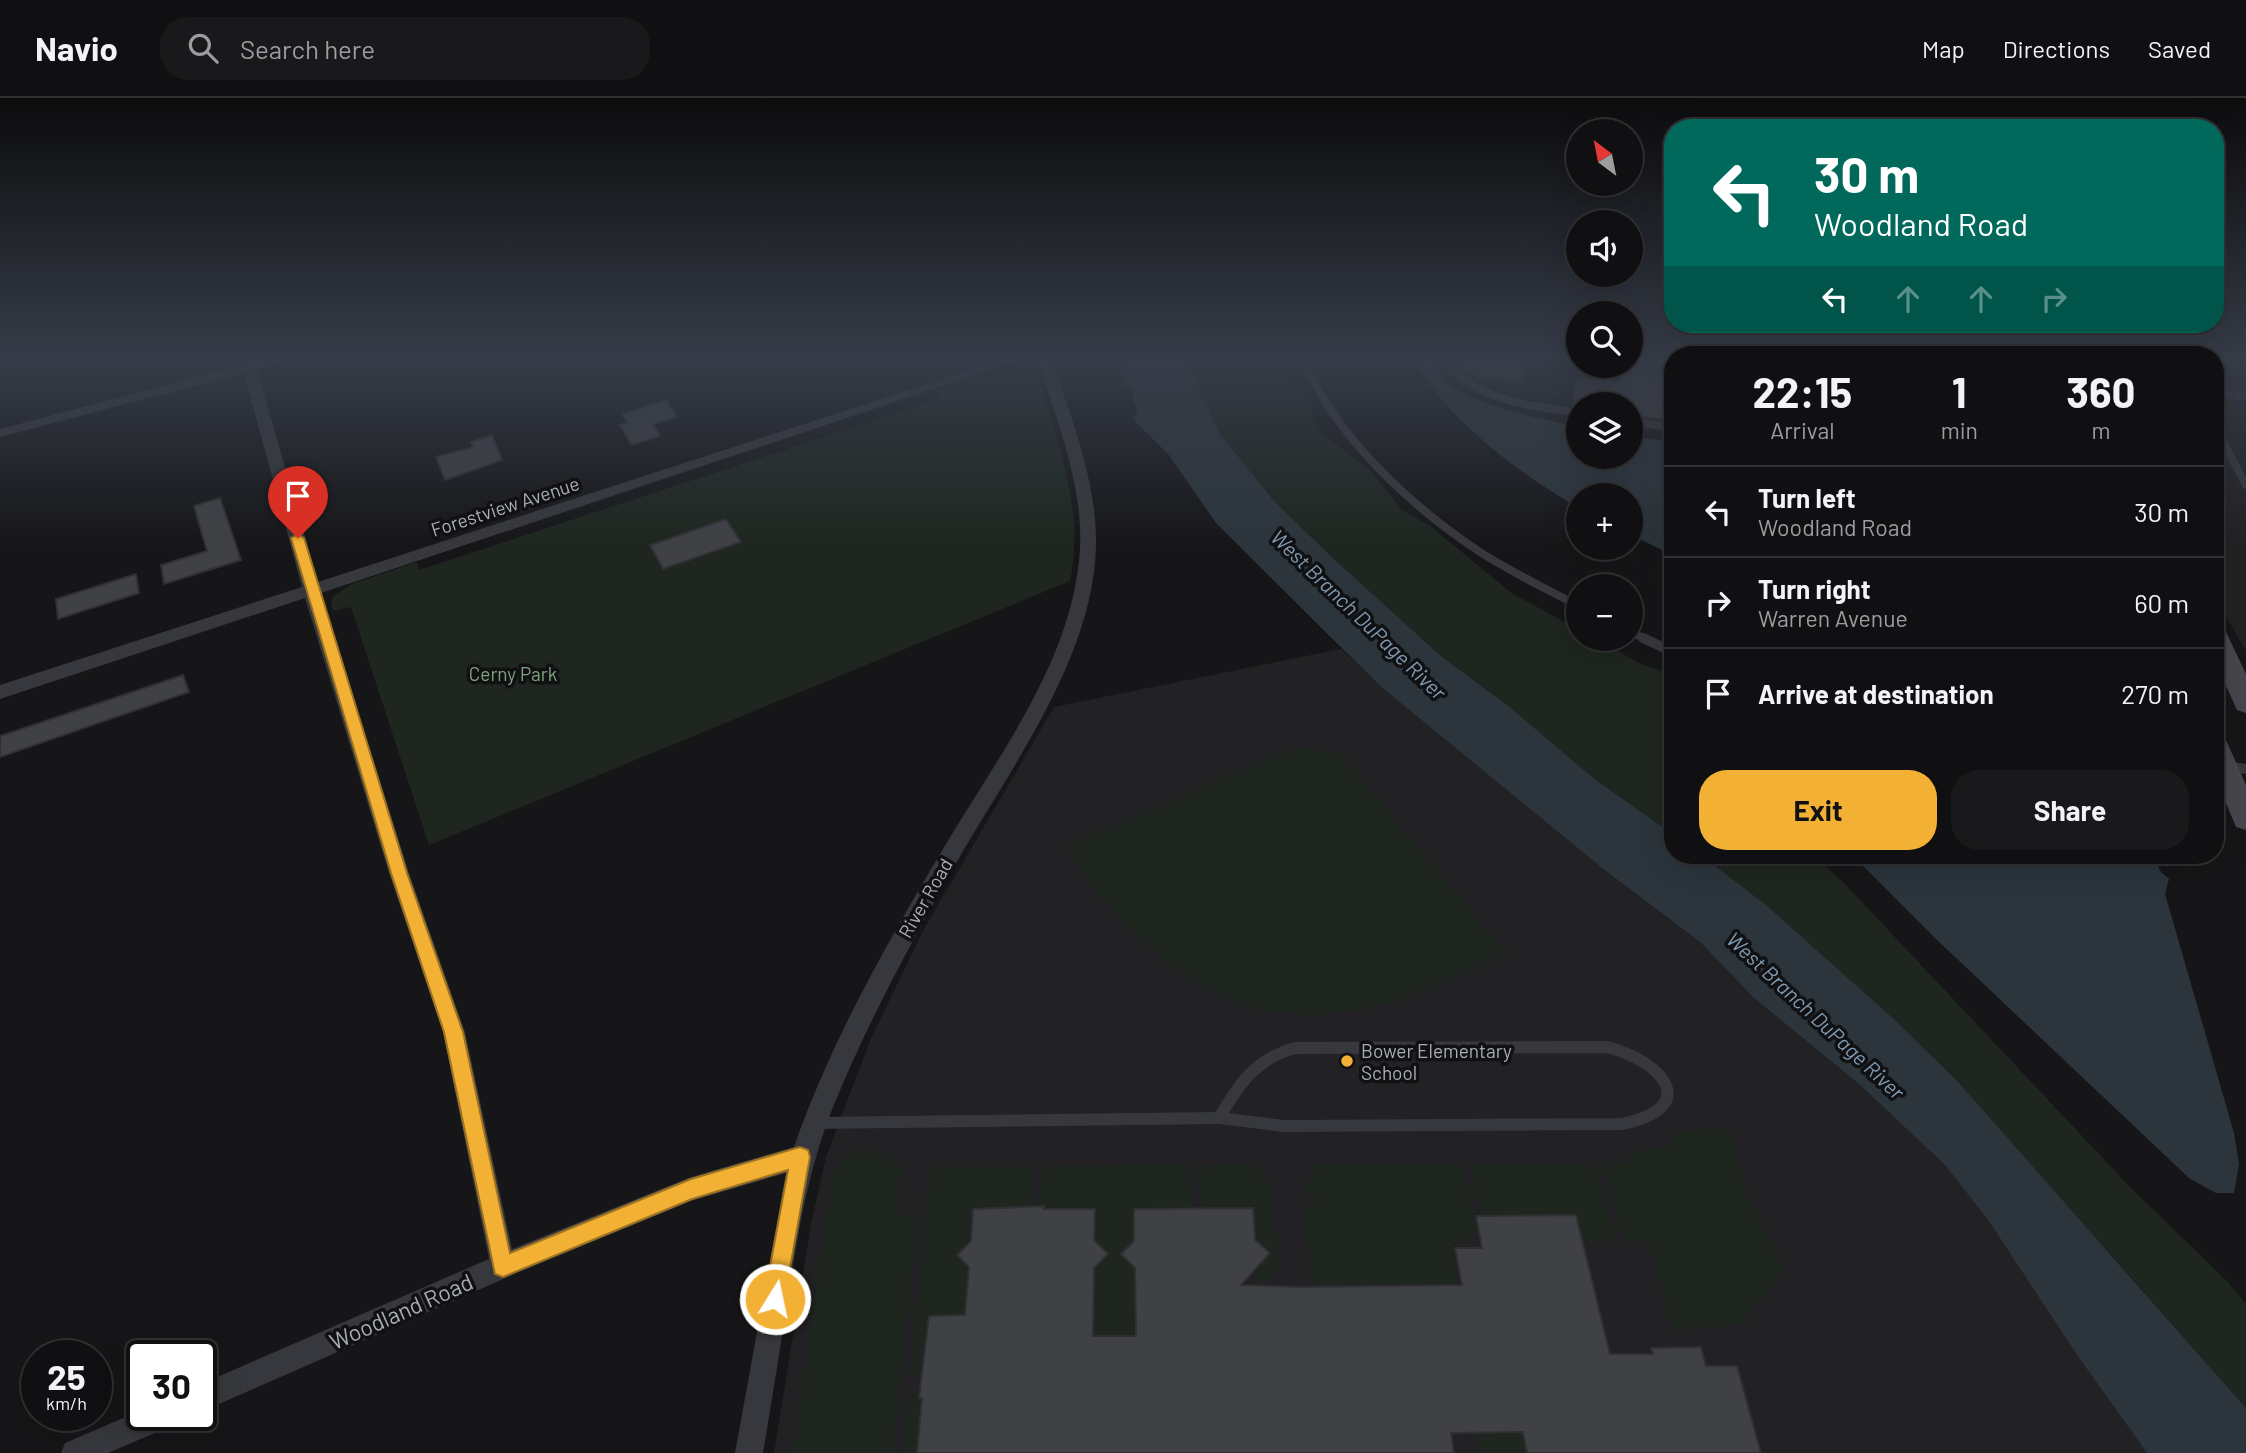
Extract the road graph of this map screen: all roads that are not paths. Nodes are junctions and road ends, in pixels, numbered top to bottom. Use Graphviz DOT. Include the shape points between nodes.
graph roads {
  1 [pos="45,420"];
  2 [pos="265,420"];
  3 [pos="832,420"];
  4 [pos="1064,420"];
  5 [pos="1337,420"];
  6 [pos="1643,423"];
  7 [pos="1664,426"];
  8 [pos="0,433"];
  9 [pos="2224,443"];
  10 [pos="2246,485"];
  11 [pos="312,592"];
  12 [pos="1566,599"];
  13 [pos="1643,638"];
  14 [pos="1664,648"];
  15 [pos="2224,654"];
  16 [pos="0,692"];
  17 [pos="2246,703"];
  18 [pos="2225,761"];
  19 [pos="2246,819"];
  20 [pos="1219,1118"];
  21 [pos="814,1123"];
  22 [pos="800,1157"];
  23 [pos="503,1266"];
  24 [pos="217,1391"];
  25 [pos="126,1431"];
  26 [pos="75,1453"];
  27 [pos="749,1453"];
  1 -- 8 [label="street"];
  2 -- 11 [label="street"];
  3 -- 11 [label="street, Forestview Avenue"];
  4 -- 21 [label="street, River Road" via="1087,512 1086,573 1075,622 1046,690 883,971"];
  5 -- 12 [label="lane" via="1375,463 1479,551"];
  6 -- 7 [label="lane"];
  9 -- 10 [label="lane"];
  11 -- 16 [label="street, Forestview Avenue"];
  11 -- 23 [label="street" via="399,873 454,1032"];
  13 -- 14 [label="lane"];
  15 -- 17 [label="main road"];
  18 -- 19 [label="main road"];
  20 -- 20 [label="lane" via="1284,1126 1622,1124 1663,1112 1669,1092 1648,1061 1608,1047 1295,1048 1260,1060 1245,1074"];
  20 -- 21 [label="lane"];
  21 -- 22 [label="street, River Road"];
  22 -- 23 [label="street, Woodland Road" via="691,1189"];
  22 -- 27 [label="street, River Road"];
  23 -- 24 [label="street, Woodland Road"];
  25 -- 26 [label="street"];
}
